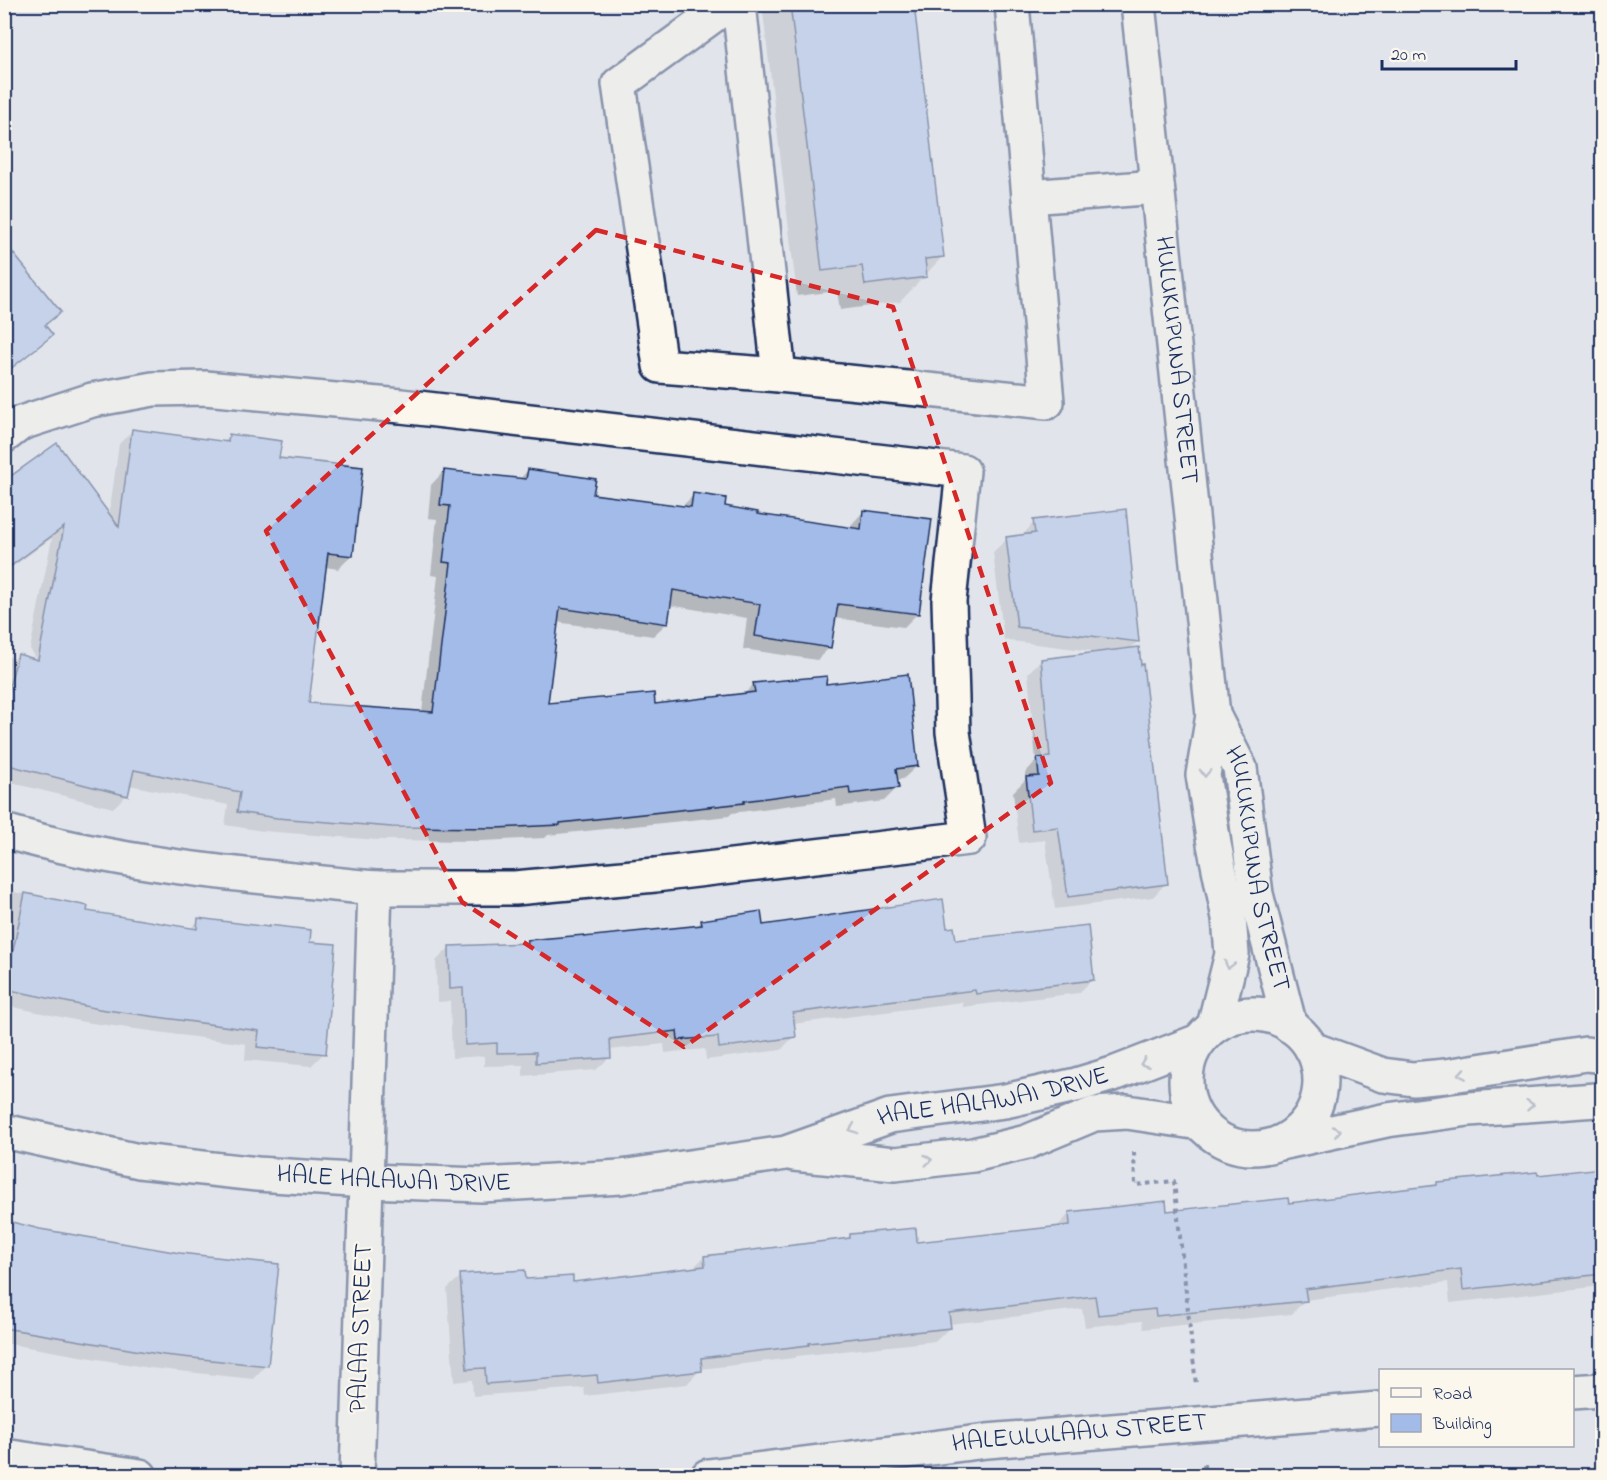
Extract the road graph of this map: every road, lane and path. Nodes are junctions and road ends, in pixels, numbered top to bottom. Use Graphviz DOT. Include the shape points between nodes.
graph roads {
  1 [pos="729,4"];
  2 [pos="740,4"];
  3 [pos="1012,4"];
  4 [pos="1138,4"];
  5 [pos="1157,187"];
  6 [pos="1029,197"];
  7 [pos="779,375"];
  8 [pos="4,436"];
  9 [pos="1213,715"];
  10 [pos="4,831"];
  11 [pos="375,888"];
  12 [pos="1206,1033"];
  13 [pos="1301,1038"];
  14 [pos="1602,1056"];
  15 [pos="1602,1098"];
  16 [pos="1127,1112"];
  17 [pos="1200,1123"];
  18 [pos="4,1131"];
  19 [pos="1279,1143"];
  20 [pos="786,1153"];
  21 [pos="367,1181"];
  22 [pos="1602,1390"];
  23 [pos="1574,1392"];
  24 [pos="1379,1409"];
  25 [pos="1200,1424"];
  26 [pos="4,1456"];
  27 [pos="140,1476"];
  28 [pos="357,1476"];
  29 [pos="708,1476"];
  30 [pos="1205,1476"];
  1 -- 7 [label="street" via="619,84 660,366"];
  2 -- 7 [label="street"];
  3 -- 6 [label="street"];
  4 -- 5 [label="street, HULUKUPUNA STREET"];
  5 -- 6 [label="street"];
  5 -- 9 [label="street, HULUKUPUNA STREET"];
  6 -- 7 [label="street" via="1047,402"];
  8 -- 11 [label="street" via="21,423 92,400 153,389 205,388 401,406 963,471 949,601 953,732 969,838 655,876 515,888"];
  9 -- 12 [label="street, HULUKUPUNA STREET, one-way" via="1203,775 1232,954"];
  9 -- 13 [label="street, HULUKUPUNA STREET" via="1240,768 1256,894"];
  10 -- 11 [label="street" via="56,846 223,874"];
  11 -- 21 [label="street, PALAA STREET"];
  12 -- 13 [label="street" via="1235,1016 1257,1014 1279,1019"];
  12 -- 17 [label="street" via="1188,1061 1186,1083 1189,1104"];
  12 -- 20 [label="street, HALE HALAWAI DRIVE, one-way" via="1116,1073 1076,1085 1005,1101 890,1116"];
  14 -- 13 [label="street, one-way" via="1586,1054 1413,1079 1383,1076"];
  13 -- 19 [label="street" via="1319,1071 1319,1094 1312,1114 1298,1132"];
  19 -- 15 [label="street, one-way" via="1387,1120"];
  16 -- 17 [label="street, HALE HALAWAI DRIVE"];
  20 -- 16 [label="street, HALE HALAWAI DRIVE, one-way" via="895,1164 973,1155 1027,1142 1094,1114"];
  16 -- 25 [label="path" via="1135,1185 1174,1181"];
  17 -- 19 [label="street" via="1216,1138 1236,1147 1258,1149"];
  18 -- 21 [label="street, HALE HALAWAI DRIVE" via="139,1161"];
  20 -- 21 [label="street, HALE HALAWAI DRIVE" via="621,1177 482,1185"];
  21 -- 28 [label="street, PALAA STREET"];
  22 -- 23 [label="street"];
  24 -- 25 [label="street, HALEULULAAU STREET"];
  25 -- 29 [label="street, HALEULULAAU STREET" via="987,1442"];
  25 -- 30 [label="path"];
  26 -- 27 [label="street"];
}
